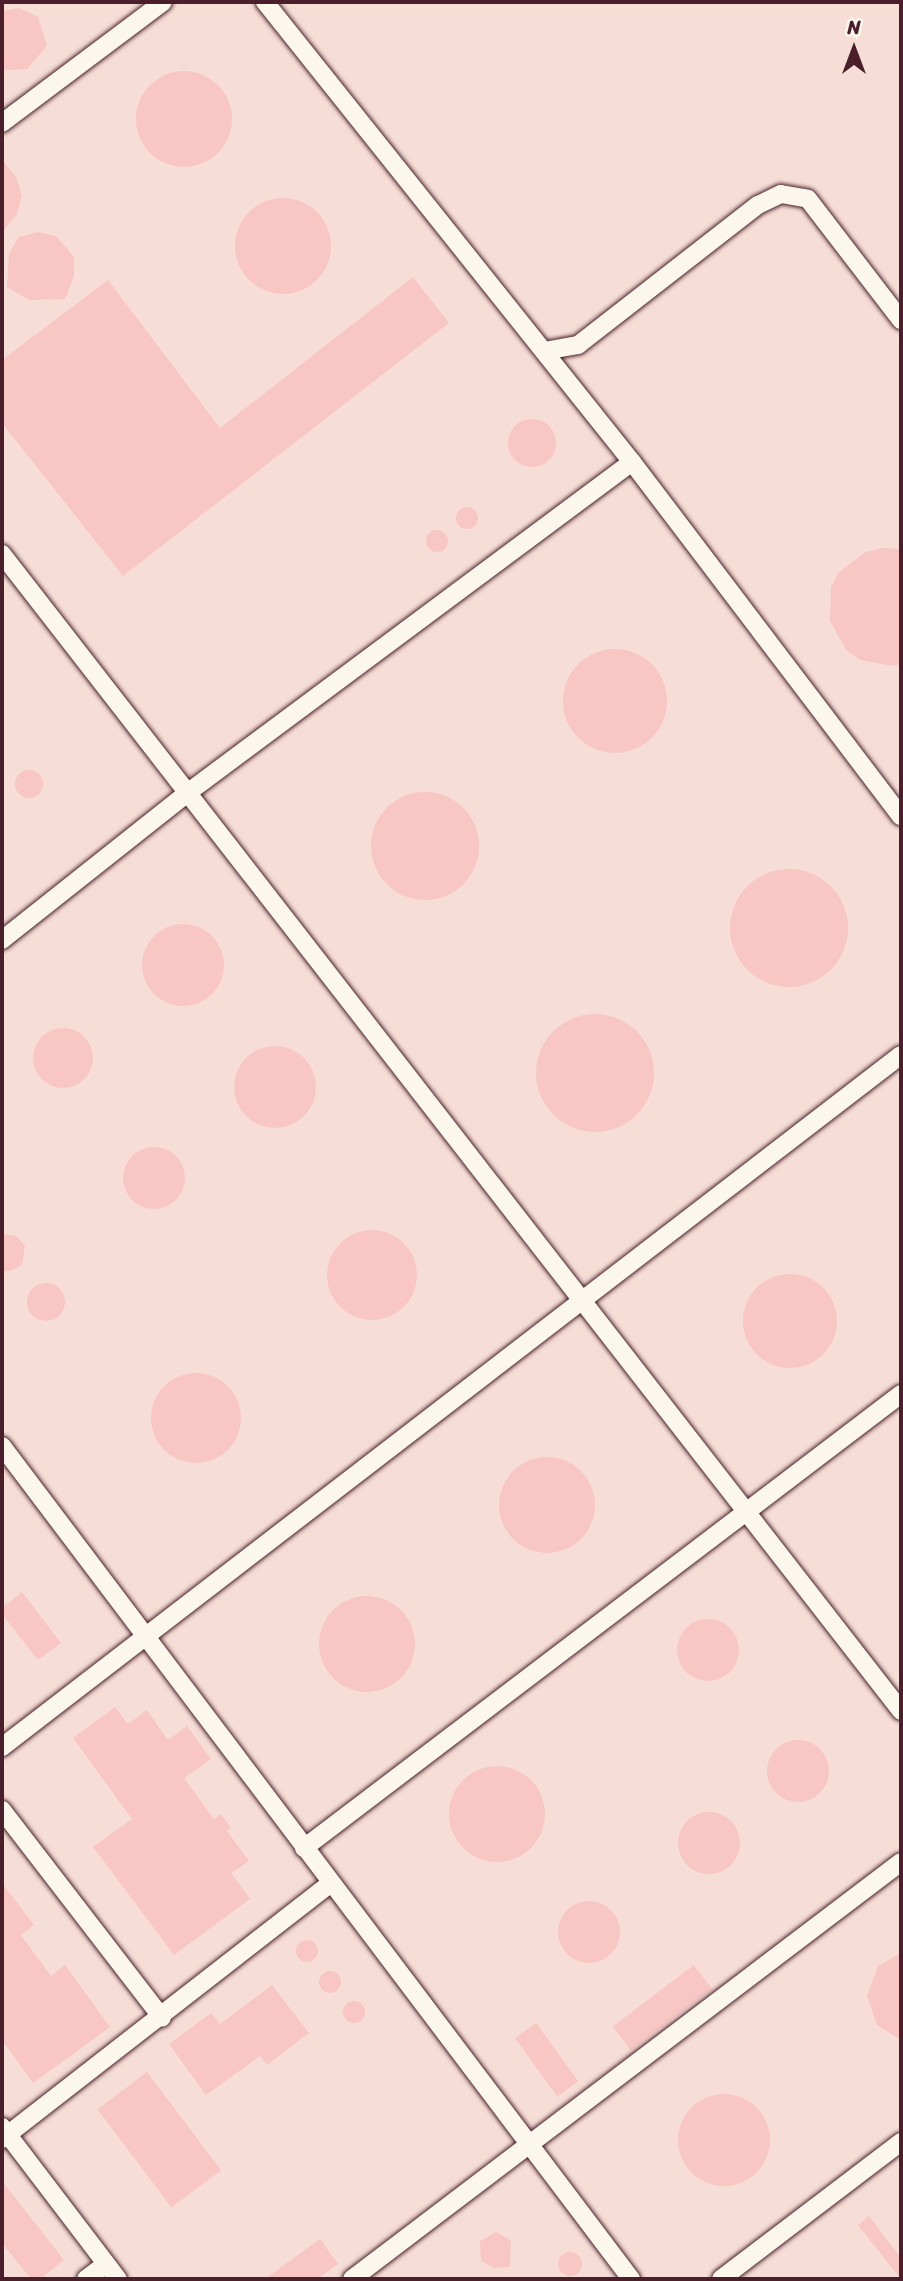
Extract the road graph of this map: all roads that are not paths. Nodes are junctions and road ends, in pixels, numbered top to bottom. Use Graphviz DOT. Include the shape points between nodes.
graph roads {
  1 [pos="163,2"];
  2 [pos="265,2"];
  3 [pos="2,123"];
  4 [pos="901,320"];
  5 [pos="544,351"];
  6 [pos="632,462"];
  7 [pos="2,554"];
  8 [pos="190,791"];
  9 [pos="901,816"];
  10 [pos="2,940"];
  11 [pos="901,1055"];
  12 [pos="579,1300"];
  13 [pos="901,1394"];
  14 [pos="2,1446"];
  15 [pos="746,1513"];
  16 [pos="142,1637"];
  17 [pos="901,1711"];
  18 [pos="2,1747"];
  19 [pos="2,1810"];
  20 [pos="304,1848"];
  21 [pos="901,1862"];
  22 [pos="330,1884"];
  23 [pos="162,2018"];
  24 [pos="4,2134"];
  25 [pos="901,2142"];
  26 [pos="528,2146"];
  27 [pos="106,2264"];
  28 [pos="376,2272"];
  29 [pos="86,2279"];
  30 [pos="118,2279"];
  31 [pos="352,2279"];
  32 [pos="631,2279"];
  33 [pos="720,2279"];
  1 -- 3 [label="lane"];
  2 -- 5 [label="lane"];
  4 -- 5 [label="lane" via="807,199 781,194 758,205 578,345"];
  5 -- 6 [label="lane"];
  6 -- 8 [label="lane"];
  6 -- 9 [label="lane"];
  7 -- 8 [label="lane"];
  8 -- 10 [label="lane"];
  8 -- 12 [label="lane"];
  11 -- 12 [label="lane"];
  12 -- 15 [label="lane"];
  12 -- 16 [label="lane"];
  13 -- 15 [label="lane"];
  14 -- 16 [label="lane"];
  15 -- 17 [label="lane"];
  15 -- 20 [label="lane"];
  16 -- 18 [label="lane"];
  16 -- 20 [label="lane"];
  19 -- 23 [label="lane"];
  20 -- 22 [label="lane"];
  21 -- 26 [label="lane"];
  22 -- 23 [label="lane"];
  22 -- 26 [label="lane"];
  23 -- 24 [label="lane"];
  24 -- 27 [label="lane"];
  25 -- 33 [label="lane"];
  26 -- 28 [label="lane"];
  26 -- 32 [label="lane"];
  27 -- 29 [label="lane"];
  27 -- 30 [label="lane"];
  28 -- 31 [label="lane"];
}
